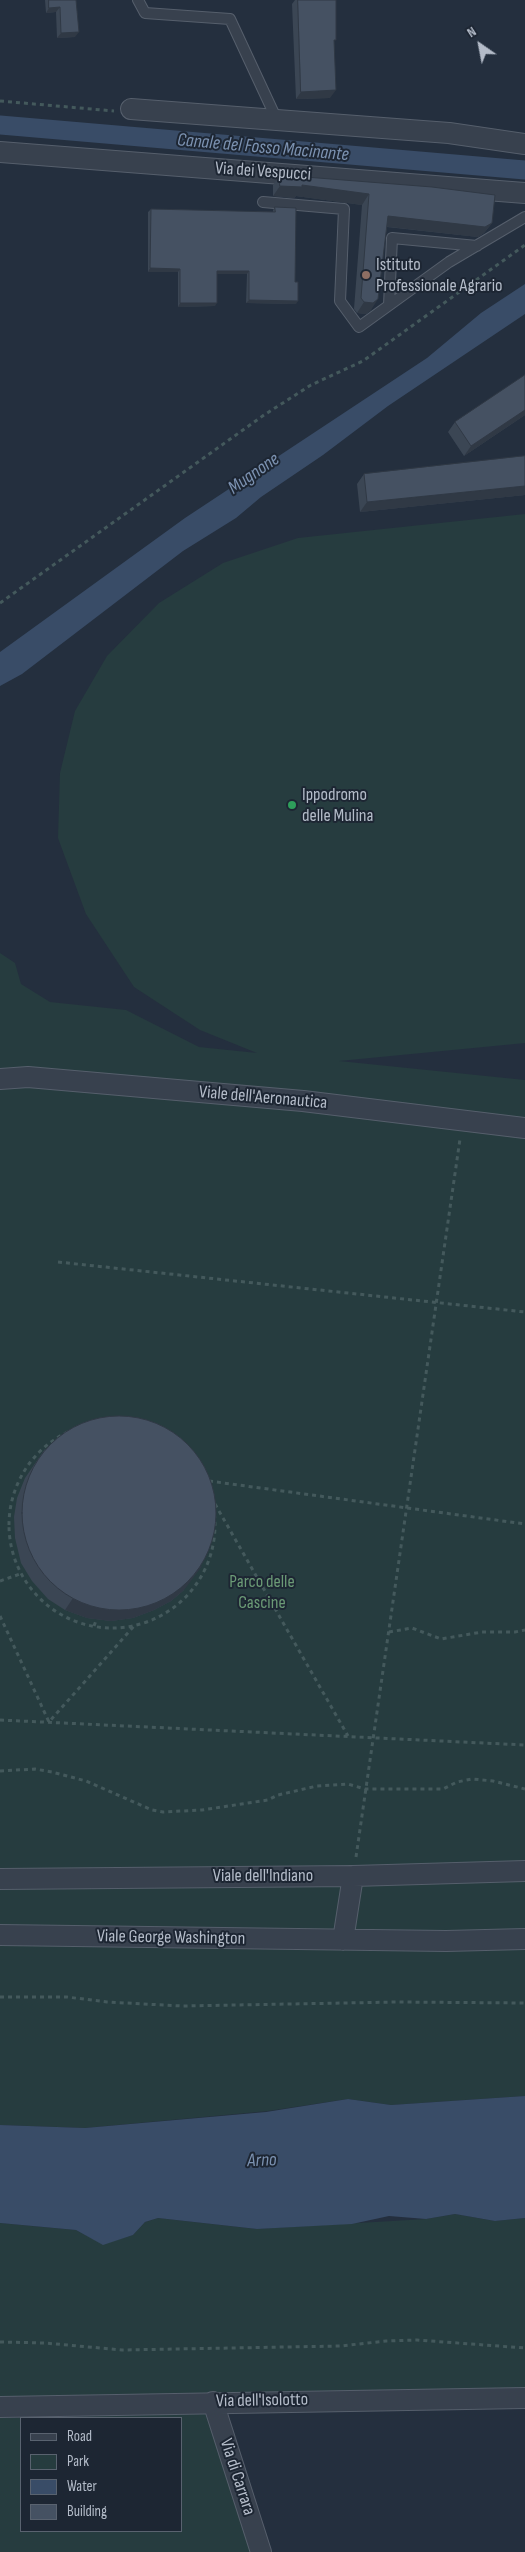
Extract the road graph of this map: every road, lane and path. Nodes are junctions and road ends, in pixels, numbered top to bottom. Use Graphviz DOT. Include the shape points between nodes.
graph roads {
  1 [pos="138,0"];
  2 [pos="0,101"];
  3 [pos="131,109"];
  4 [pos="277,120"];
  5 [pos="525,144"];
  6 [pos="0,152"];
  7 [pos="525,193"];
  8 [pos="263,202"];
  9 [pos="525,217"];
  10 [pos="525,245"];
  11 [pos="477,246"];
  12 [pos="389,305"];
  13 [pos="0,603"];
  14 [pos="0,1079"];
  15 [pos="525,1128"];
  16 [pos="460,1136"];
  17 [pos="58,1262"];
  18 [pos="436,1302"];
  19 [pos="525,1312"];
  20 [pos="58,1437"];
  21 [pos="60,1441"];
  22 [pos="175,1443"];
  23 [pos="172,1448"];
  24 [pos="206,1481"];
  25 [pos="212,1499"];
  26 [pos="407,1506"];
  27 [pos="525,1524"];
  28 [pos="18,1553"];
  29 [pos="12,1554"];
  30 [pos="20,1574"];
  31 [pos="0,1581"];
  32 [pos="100,1611"];
  33 [pos="0,1616"];
  34 [pos="135,1625"];
  35 [pos="94,1626"];
  36 [pos="525,1630"];
  37 [pos="388,1632"];
  38 [pos="0,1720"];
  39 [pos="49,1722"];
  40 [pos="348,1736"];
  41 [pos="373,1738"];
  42 [pos="525,1745"];
  43 [pos="0,1771"];
  44 [pos="366,1789"];
  45 [pos="525,1789"];
  46 [pos="525,1871"];
  47 [pos="353,1876"];
  48 [pos="0,1879"];
  49 [pos="0,1935"];
  50 [pos="525,1939"];
  51 [pos="343,1940"];
  52 [pos="0,1997"];
  53 [pos="525,2003"];
  54 [pos="0,2342"];
  55 [pos="525,2348"];
  56 [pos="525,2398"];
  57 [pos="214,2402"];
  58 [pos="0,2407"];
  59 [pos="261,2552"];
  1 -- 4 [label="lane" via="144,13 230,19"];
  2 -- 3 [label="path" via="126,112"];
  3 -- 4 [label="street"];
  4 -- 5 [label="street" via="449,133"];
  6 -- 7 [label="street, Via dei Vespucci"];
  8 -- 12 [label="lane" via="344,209 340,301 359,327"];
  9 -- 11 [label="lane"];
  10 -- 13 [label="path" via="363,361 311,385 264,415"];
  11 -- 12 [label="lane"];
  11 -- 12 [label="lane" via="392,238"];
  14 -- 15 [label="street, Viale dell'Aeronautica" via="28,1077 303,1100"];
  16 -- 18 [label="path"];
  17 -- 18 [label="path"];
  18 -- 19 [label="path"];
  18 -- 26 [label="path"];
  20 -- 21 [label="path"];
  20 -- 22 [label="path" via="81,1426 110,1421 145,1426"];
  20 -- 29 [label="path" via="37,1453 15,1486 8,1523"];
  22 -- 23 [label="path"];
  22 -- 24 [label="path" via="190,1457"];
  24 -- 25 [label="path"];
  24 -- 26 [label="path"];
  25 -- 34 [label="path" via="214,1541 196,1584 166,1612"];
  25 -- 40 [label="path"];
  26 -- 27 [label="path"];
  26 -- 37 [label="path"];
  28 -- 29 [label="path"];
  29 -- 30 [label="path"];
  30 -- 31 [label="path"];
  30 -- 35 [label="path" via="43,1603 61,1615"];
  32 -- 35 [label="path"];
  33 -- 39 [label="path"];
  34 -- 35 [label="path"];
  34 -- 39 [label="path"];
  36 -- 37 [label="path" via="441,1639 412,1628"];
  37 -- 41 [label="path"];
  38 -- 39 [label="path"];
  39 -- 40 [label="path"];
  40 -- 41 [label="path"];
  41 -- 42 [label="path"];
  41 -- 44 [label="path"];
  43 -- 44 [label="path" via="35,1769 52,1772 86,1781 163,1812 268,1800 317,1786 348,1784"];
  44 -- 45 [label="path" via="443,1789 472,1779"];
  44 -- 47 [label="path"];
  46 -- 47 [label="street, Viale dell'Indiano"];
  47 -- 48 [label="street, Viale dell'Indiano"];
  47 -- 51 [label="street"];
  49 -- 51 [label="street, Viale George Washington"];
  50 -- 51 [label="street, Viale George Washington"];
  52 -- 53 [label="path" via="67,1997 182,2006"];
  54 -- 55 [label="path" via="122,2350 341,2346 409,2340"];
  56 -- 57 [label="street, Via dell'Isolotto"];
  57 -- 58 [label="street, Via dell'Isolotto"];
  57 -- 59 [label="street, Via di Carrara"];
}
